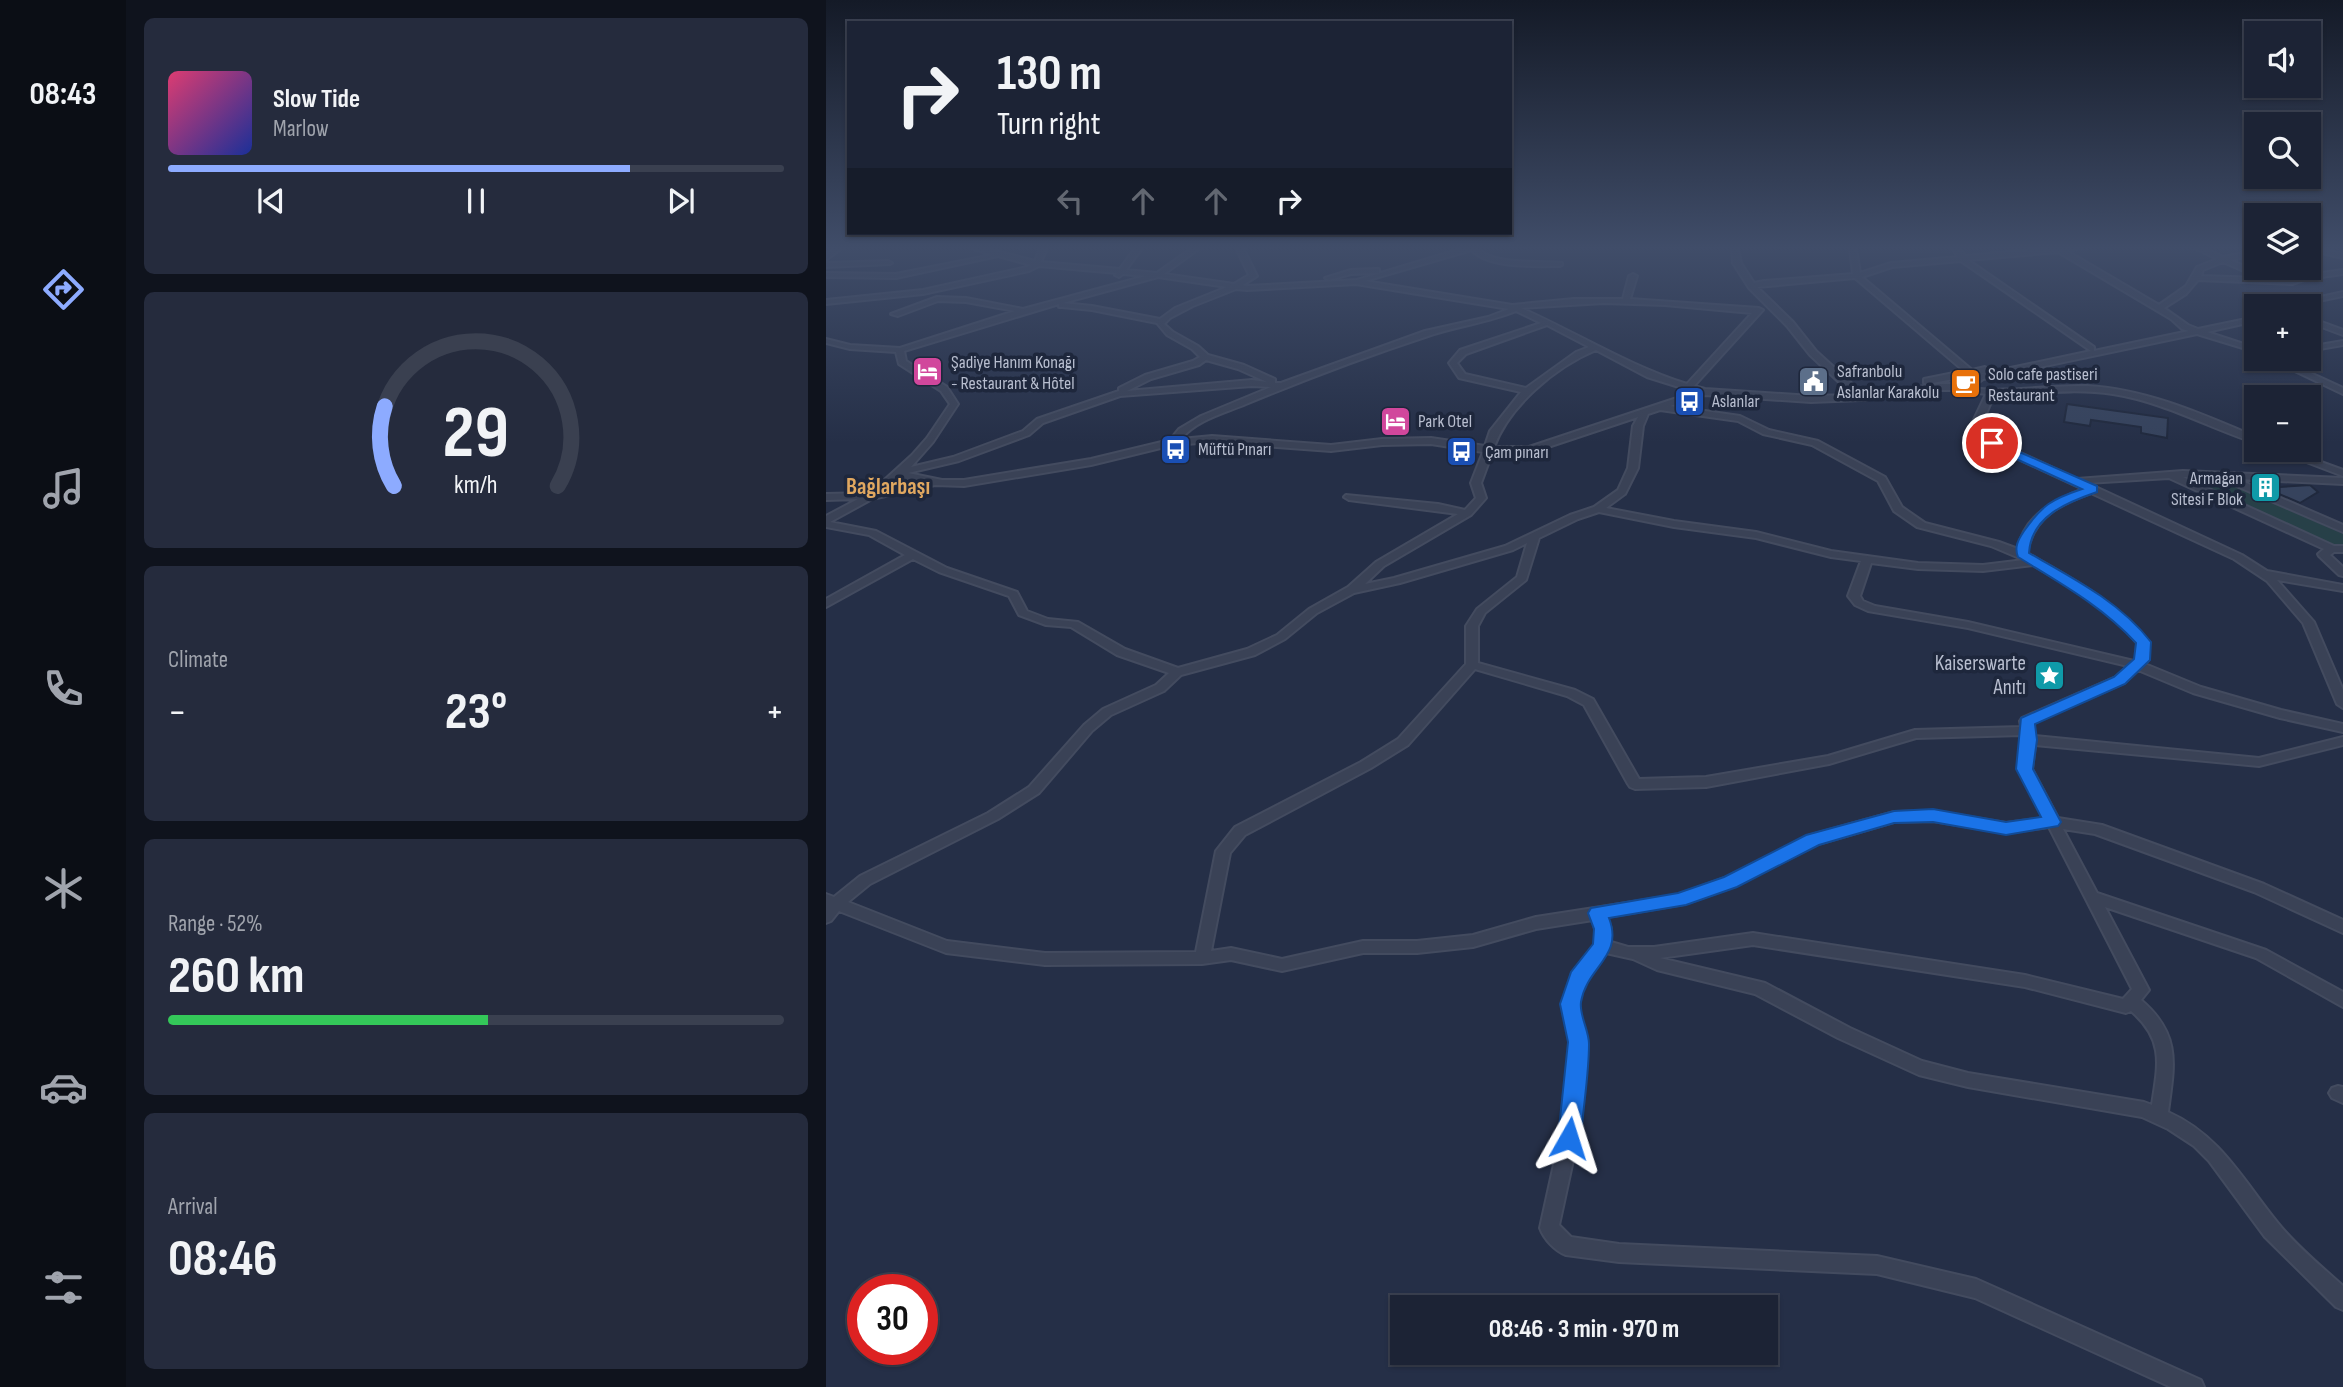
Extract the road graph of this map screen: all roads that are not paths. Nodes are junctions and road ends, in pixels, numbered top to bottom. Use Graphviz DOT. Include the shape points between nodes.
graph roads {
  1 [pos="899,313"];
  2 [pos="1019,313"];
  3 [pos="1111,313"];
  4 [pos="1169,313"];
  5 [pos="1503,313"];
  6 [pos="1524,313"];
  7 [pos="1754,313"];
  8 [pos="1779,313"];
  9 [pos="1898,313"];
  10 [pos="2040,313"];
  11 [pos="2167,313"];
  12 [pos="895,314"];
  13 [pos="2244,315"];
  14 [pos="2174,317"];
  15 [pos="1161,322"];
  16 [pos="2244,322"];
  17 [pos="1547,323"];
  18 [pos="2343,324"];
  19 [pos="2323,326"];
  20 [pos="2185,327"];
  21 [pos="2201,328"];
  22 [pos="2211,330"];
  23 [pos="2343,333"];
  24 [pos="826,341"];
  25 [pos="2343,343"];
  26 [pos="2244,345"];
  27 [pos="2244,346"];
  28 [pos="1596,347"];
  29 [pos="2321,347"];
  30 [pos="2091,349"];
  31 [pos="900,350"];
  32 [pos="1205,357"];
  33 [pos="2300,371"];
  34 [pos="1952,377"];
  35 [pos="1972,378"];
  36 [pos="1282,386"];
  37 [pos="1689,387"];
  38 [pos="1953,388"];
  39 [pos="1527,391"];
  40 [pos="2343,391"];
  41 [pos="1704,392"];
  42 [pos="1116,394"];
  43 [pos="1990,394"];
  44 [pos="1858,395"];
  45 [pos="1661,407"];
  46 [pos="1644,414"];
  47 [pos="2244,435"];
  48 [pos="1173,442"];
  49 [pos="1490,450"];
  50 [pos="2313,462"];
  51 [pos="2343,473"];
  52 [pos="896,474"];
  53 [pos="2171,475"];
  54 [pos="2218,475"];
  55 [pos="2076,481"];
  56 [pos="2343,481"];
  57 [pos="942,483"];
  58 [pos="2093,489"];
  59 [pos="872,496"];
  60 [pos="826,497"];
  61 [pos="1349,497"];
  62 [pos="1598,509"];
  63 [pos="1467,513"];
  64 [pos="826,522"];
  65 [pos="2343,530"];
  66 [pos="1534,537"];
  67 [pos="2337,549"];
  68 [pos="914,554"];
  69 [pos="2028,558"];
  70 [pos="1867,559"];
  71 [pos="2343,573"];
  72 [pos="2263,574"];
  73 [pos="2343,588"];
  74 [pos="1352,590"];
  75 [pos="826,604"];
  76 [pos="1472,665"];
  77 [pos="2137,665"];
  78 [pos="1177,673"];
  79 [pos="2343,704"];
  80 [pos="2343,728"];
  81 [pos="2028,736"];
  82 [pos="2343,741"];
  83 [pos="2052,822"];
  84 [pos="2093,898"];
  85 [pos="831,902"];
  86 [pos="1598,913"];
  87 [pos="826,917"];
  88 [pos="2343,927"];
  89 [pos="1603,946"];
  90 [pos="1637,953"];
  91 [pos="1202,958"];
  92 [pos="2343,1000"];
  93 [pos="2131,1001"];
  94 [pos="2159,1116"];
  95 [pos="2343,1300"];
  96 [pos="2194,1387"];
  1 -- 12 [label="street"];
  2 -- 31 [label="street"];
  3 -- 15 [label="street"];
  4 -- 15 [label="street"];
  5 -- 36 [label="street" via="1428,333"];
  6 -- 17 [label="street"];
  7 -- 37 [label="street"];
  8 -- 44 [label="street" via="1812,353"];
  9 -- 35 [label="street"];
  10 -- 30 [label="street"];
  11 -- 14 [label="street"];
  13 -- 21 [label="street"];
  14 -- 20 [label="street"];
  14 -- 21 [label="street"];
  15 -- 32 [label="street" via="1165,332"];
  16 -- 22 [label="street"];
  17 -- 28 [label="street"];
  17 -- 39 [label="street" via="1463,352 1453,363 1462,376"];
  18 -- 19 [label="street"];
  19 -- 23 [label="street"];
  20 -- 21 [label="street"];
  20 -- 30 [label="street"];
  21 -- 22 [label="street"];
  21 -- 27 [label="street"];
  21 -- 35 [label="street"];
  22 -- 26 [label="street"];
  24 -- 31 [label="street"];
  25 -- 29 [label="street"];
  28 -- 37 [label="street" via="1650,375"];
  28 -- 39 [label="street"];
  30 -- 35 [label="street"];
  31 -- 52 [label="street" via="902,362 944,389 954,404 939,431"];
  32 -- 36 [label="street"];
  32 -- 42 [label="street"];
  33 -- 40 [label="street"];
  34 -- 35 [label="street"];
  34 -- 38 [label="street" via="1947,382"];
  34 -- 44 [label="street"];
  35 -- 38 [label="street" via="1965,387"];
  35 -- 43 [label="street"];
  36 -- 42 [label="street" via="1240,383"];
  36 -- 48 [label="street" via="1204,418"];
  37 -- 41 [label="street"];
  38 -- 43 [label="street"];
  38 -- 44 [label="street"];
  39 -- 49 [label="street" via="1495,430"];
  41 -- 44 [label="street" via="1811,399"];
  41 -- 45 [label="street"];
  42 -- 52 [label="street" via="1040,421 1026,433 956,459"];
  43 -- 47 [label="street" via="2092,389 2182,410"];
  43 -- 55 [label="street" via="1975,428 1978,437"];
  45 -- 46 [label="street"];
  45 -- 69 [label="street" via="1740,419 1766,432 1815,443 1882,479 1898,509 1921,525 1995,544"];
  46 -- 49 [label="street" via="1530,450"];
  46 -- 62 [label="street" via="1633,468 1622,492"];
  48 -- 49 [label="street" via="1212,439 1331,448 1431,441"];
  48 -- 57 [label="street" via="1091,462"];
  49 -- 63 [label="street" via="1476,483 1481,498"];
  50 -- 51 [label="street"];
  52 -- 57 [label="street"];
  52 -- 59 [label="street"];
  53 -- 54 [label="street"];
  53 -- 55 [label="street"];
  53 -- 67 [label="street"];
  54 -- 56 [label="street"];
  54 -- 65 [label="street"];
  55 -- 58 [label="street"];
  57 -- 59 [label="street"];
  58 -- 69 [label="street" via="2044,511 2023,543"];
  58 -- 72 [label="street" via="2238,557"];
  59 -- 60 [label="street"];
  59 -- 64 [label="street"];
  61 -- 63 [label="street"];
  62 -- 66 [label="street"];
  62 -- 70 [label="street"];
  63 -- 74 [label="street" via="1380,564"];
  64 -- 68 [label="street" via="872,533"];
  66 -- 74 [label="street" via="1396,581"];
  66 -- 76 [label="street" via="1522,578 1481,611 1472,626"];
  67 -- 71 [label="street" via="2323,554"];
  68 -- 75 [label="street"];
  68 -- 78 [label="street" via="972,582 1013,594 1023,613 1046,622 1074,624 1121,652"];
  69 -- 70 [label="street" via="1983,568"];
  69 -- 77 [label="street" via="2119,616 2143,642 2142,660"];
  70 -- 77 [label="street" via="1854,596 1872,609 1968,625"];
  72 -- 73 [label="street"];
  72 -- 79 [label="street" via="2308,622"];
  74 -- 78 [label="street" via="1251,652"];
  76 -- 81 [label="street" via="1589,702 1635,784 1706,782 1829,760 1915,734"];
  76 -- 91 [label="street" via="1403,742 1240,831 1223,851"];
  77 -- 80 [label="street" via="2197,691"];
  77 -- 81 [label="street" via="2120,680 2026,721"];
  78 -- 85 [label="street" via="1160,688 1107,712 1034,790"];
  81 -- 82 [label="street" via="2259,762"];
  81 -- 83 [label="street" via="2025,769"];
  83 -- 84 [label="street"];
  83 -- 86 [label="street" via="2006,828 1933,816 1894,817 1812,840 1730,882 1679,900"];
  83 -- 88 [label="street" via="2097,829 2259,888"];
  84 -- 92 [label="street" via="2261,954"];
  84 -- 93 [label="street" via="2141,990"];
  85 -- 87 [label="street"];
  85 -- 91 [label="street" via="946,947 1045,959"];
  86 -- 89 [label="street"];
  86 -- 91 [label="street" via="1535,923 1474,941 1363,947 1282,965 1231,954"];
  89 -- 90 [label="street"];
  89 -- 96 [label="street" via="1578,978 1570,1004 1577,1056 1569,1138 1549,1228 1566,1246 1877,1265 1976,1289"];
  90 -- 93 [label="street" via="1753,939 2025,981 2126,1006"];
  90 -- 94 [label="street" via="1657,964 1759,989 1919,1068"];
  93 -- 94 [label="street" via="2159,1032 2164,1061"];
  94 -- 95 [label="street" via="2200,1140 2215,1155 2272,1231"];
}
